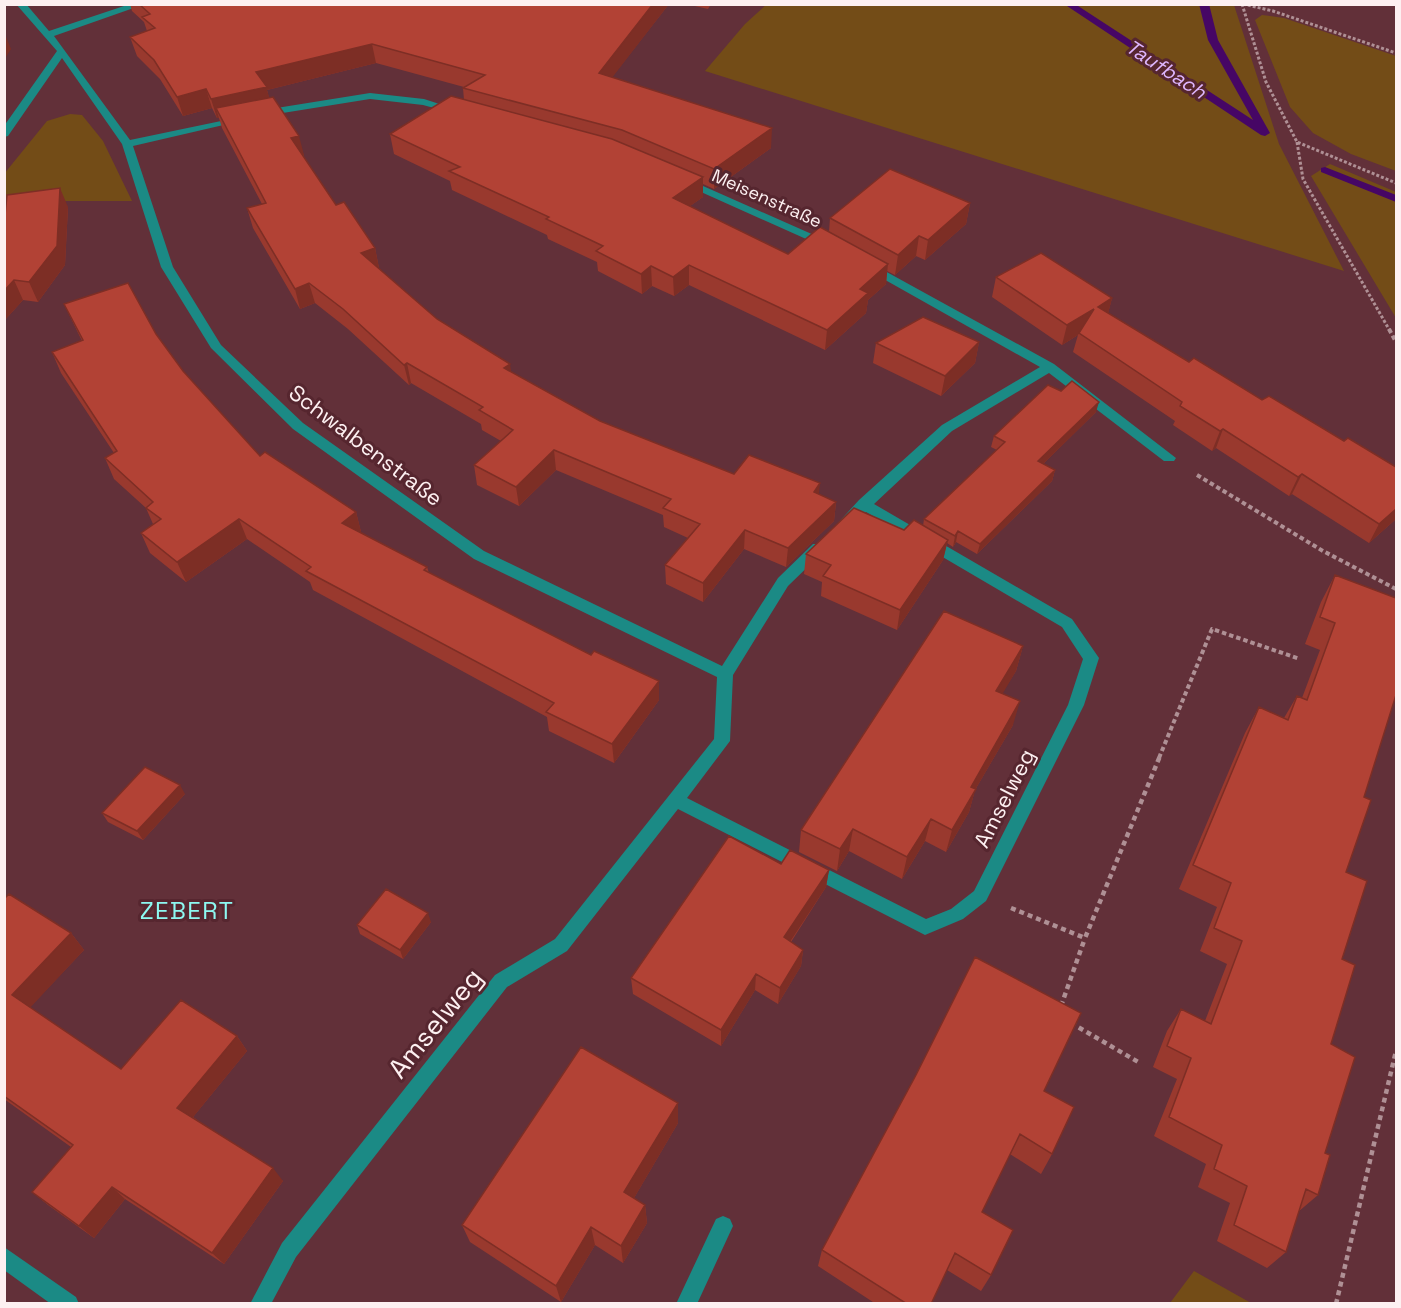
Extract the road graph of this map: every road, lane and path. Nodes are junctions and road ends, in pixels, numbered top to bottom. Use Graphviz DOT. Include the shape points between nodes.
graph roads {
  1 [pos="20,4"];
  2 [pos="141,4"];
  3 [pos="1243,4"];
  4 [pos="47,35"];
  5 [pos="62,51"];
  6 [pos="1396,53"];
  7 [pos="466,113"];
  8 [pos="4,134"];
  9 [pos="1297,142"];
  10 [pos="126,144"];
  11 [pos="679,179"];
  12 [pos="1396,183"];
  13 [pos="836,249"];
  14 [pos="856,261"];
  15 [pos="1396,342"];
  16 [pos="1050,367"];
  17 [pos="1169,458"];
  18 [pos="864,504"];
  19 [pos="1396,589"];
  20 [pos="1300,660"];
  21 [pos="725,674"];
  22 [pos="675,800"];
  23 [pos="980,896"];
  24 [pos="1085,938"];
  25 [pos="1058,1015"];
  26 [pos="1068,1021"];
  27 [pos="1396,1051"];
  28 [pos="1140,1063"];
  29 [pos="723,1226"];
  30 [pos="4,1257"];
  31 [pos="69,1304"];
  32 [pos="260,1304"];
  33 [pos="687,1304"];
  34 [pos="1336,1304"];
  1 -- 4 [label="street, Schwalbenstraße"];
  2 -- 4 [label="street"];
  3 -- 6 [label="path"];
  3 -- 9 [label="path" via="1266,82"];
  4 -- 5 [label="street, Schwalbenstraße"];
  5 -- 8 [label="street"];
  5 -- 10 [label="street, Schwalbenstraße"];
  7 -- 10 [label="street" via="424,102 369,96 259,114"];
  9 -- 12 [label="path"];
  9 -- 15 [label="path" via="1303,179"];
  10 -- 21 [label="street, Schwalbenstraße" via="167,267 217,348 298,426 479,555"];
  11 -- 13 [label="street, Meisenstraße"];
  14 -- 16 [label="street"];
  16 -- 17 [label="street"];
  16 -- 18 [label="street, Amselweg" via="947,428"];
  17 -- 19 [label="path" via="1323,551"];
  18 -- 21 [label="street, Amselweg" via="783,582"];
  18 -- 23 [label="street, Amselweg" via="1067,623 1091,658 1076,705"];
  20 -- 24 [label="path" via="1212,628"];
  21 -- 22 [label="street, Amselweg" via="722,741"];
  22 -- 23 [label="street, Amselweg" via="926,927 957,914"];
  22 -- 32 [label="street, Amselweg" via="561,945 501,981 290,1250"];
  23 -- 24 [label="path"];
  24 -- 25 [label="path"];
  26 -- 28 [label="path"];
  27 -- 34 [label="path"];
  29 -- 33 [label="street"];
  30 -- 31 [label="street"];
}
